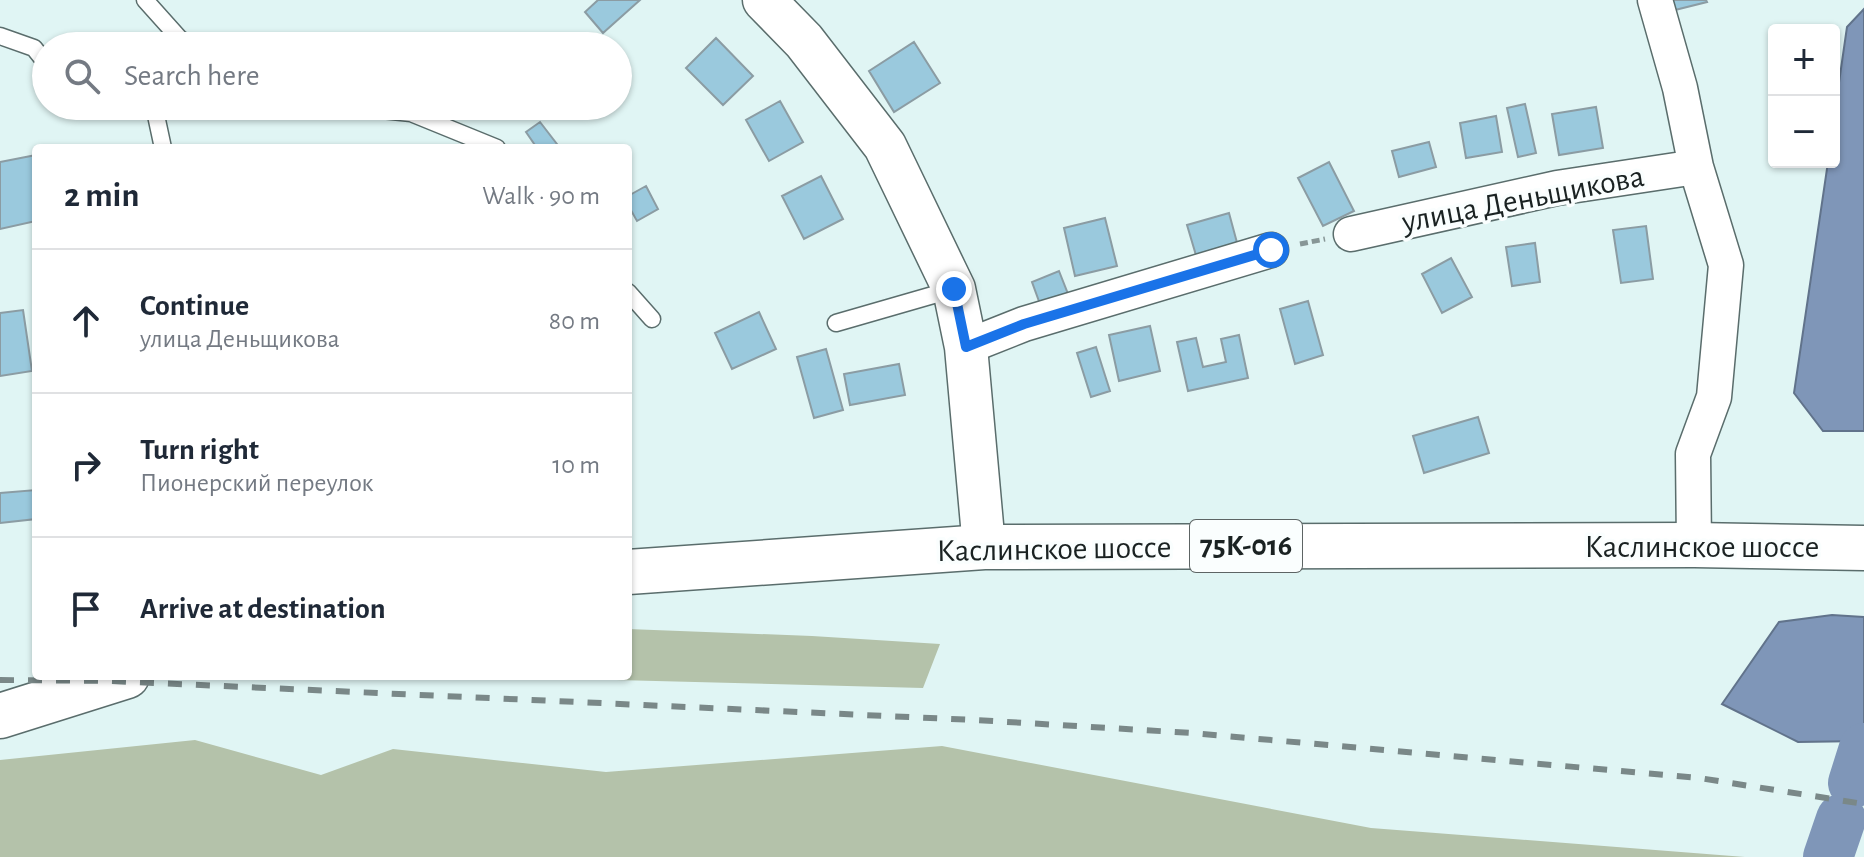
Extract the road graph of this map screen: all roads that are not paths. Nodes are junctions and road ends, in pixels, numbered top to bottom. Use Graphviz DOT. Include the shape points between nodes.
graph roads {
  1 [pos="145,0"];
  2 [pos="764,0"];
  3 [pos="1655,0"];
  4 [pos="174,32"];
  5 [pos="0,36"];
  6 [pos="32,47"];
  7 [pos="157,120"];
  8 [pos="428,120"];
  9 [pos="162,144"];
  10 [pos="487,144"];
  11 [pos="1696,167"];
  12 [pos="1351,234"];
  13 [pos="1271,250"];
  14 [pos="954,289"];
  15 [pos="632,296"];
  16 [pos="652,319"];
  17 [pos="836,323"];
  18 [pos="966,347"];
  19 [pos="1694,545"];
  20 [pos="984,547"];
  21 [pos="1864,548"];
  22 [pos="632,572"];
  23 [pos="114,680"];
  24 [pos="0,716"];
  1 -- 4 [label="lane"];
  2 -- 14 [label="street" via="804,41 885,146"];
  3 -- 11 [label="street"];
  5 -- 6 [label="lane"];
  7 -- 9 [label="lane"];
  8 -- 10 [label="lane"];
  11 -- 12 [label="street, улица Деньщикова" via="1557,188"];
  11 -- 19 [label="street" via="1726,265 1714,397 1693,454"];
  13 -- 18 [label="street" via="1024,324"];
  14 -- 17 [label="lane"];
  14 -- 18 [label="street"];
  15 -- 16 [label="lane"];
  18 -- 20 [label="street"];
  19 -- 20 [label="main road, Каслинское шоссе / 75К-016"];
  19 -- 21 [label="main road, Каслинское шоссе / 75К-016"];
  20 -- 22 [label="main road, Каслинское шоссе / 75К-016"];
  23 -- 24 [label="main road"];
}
